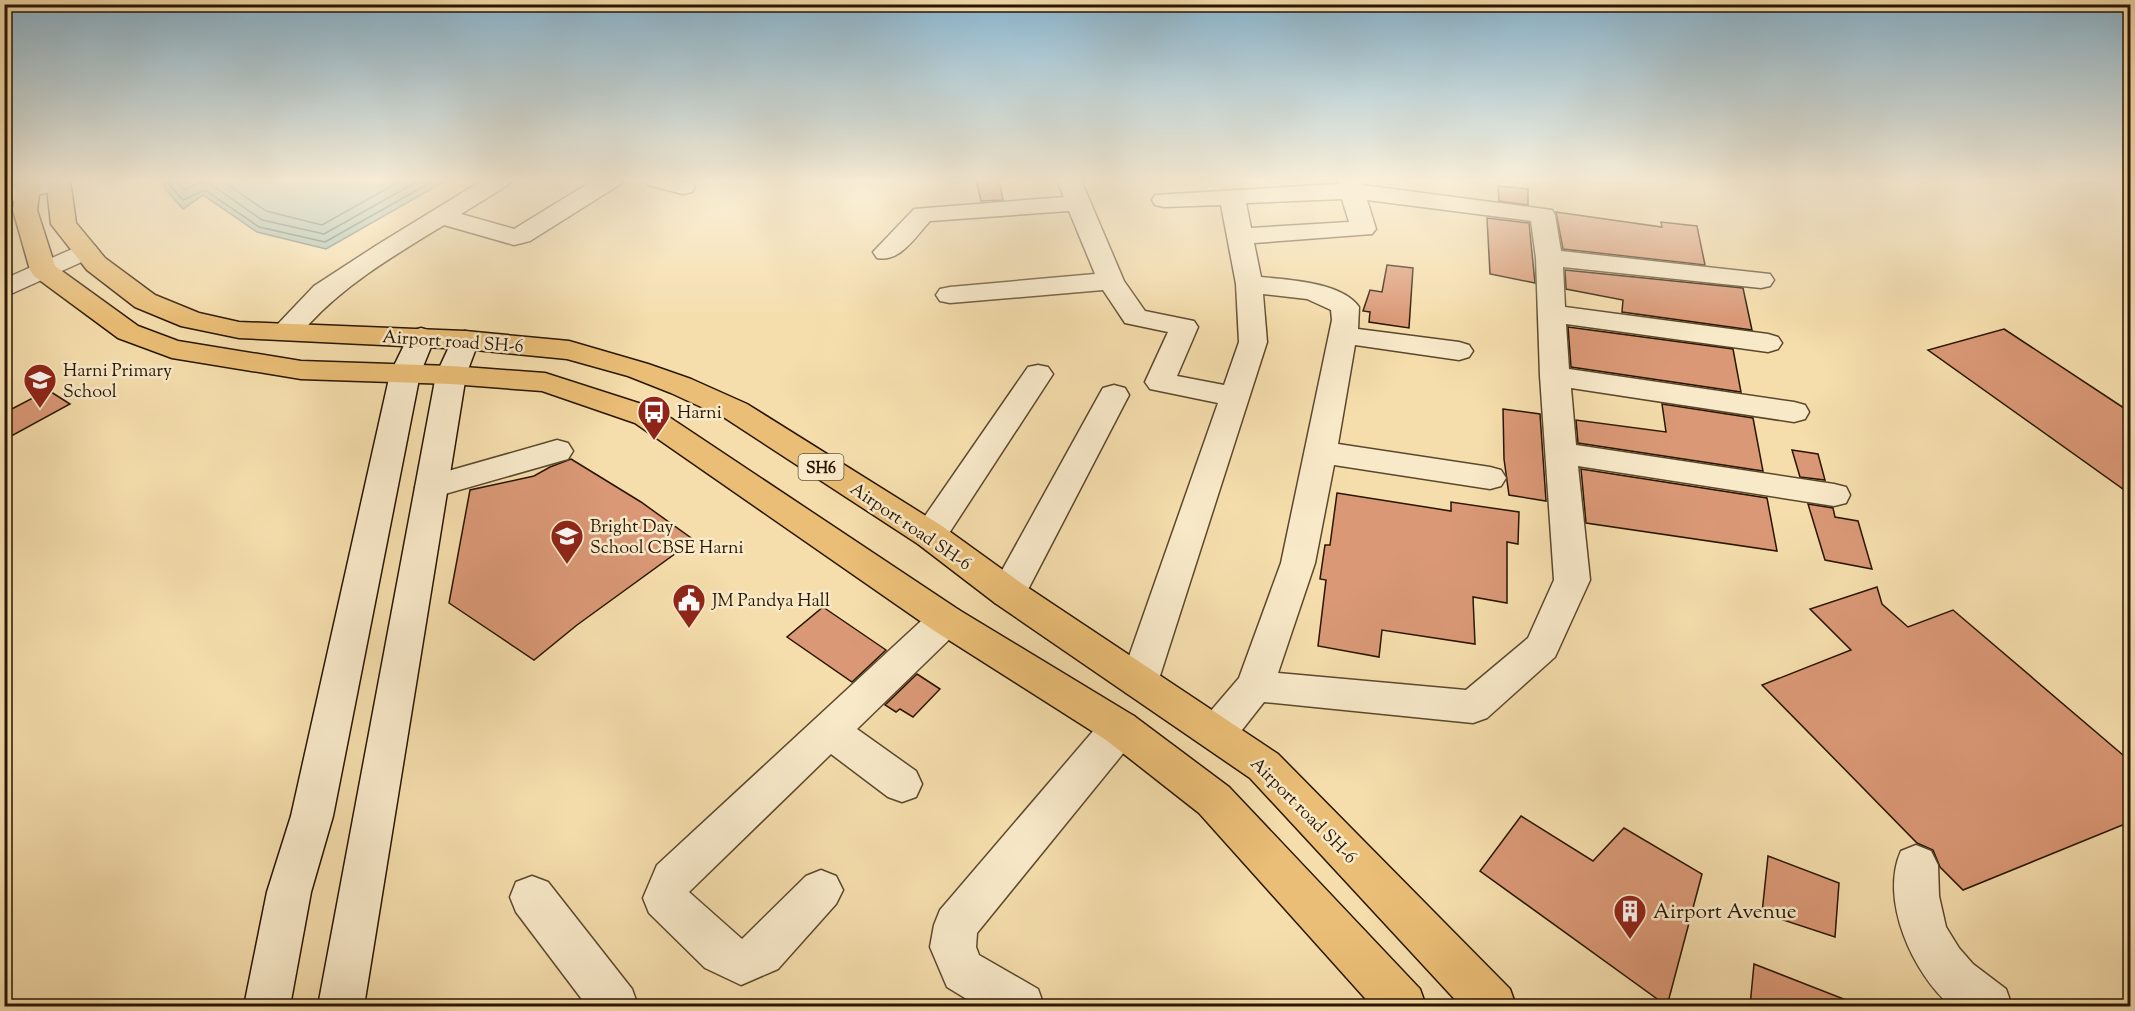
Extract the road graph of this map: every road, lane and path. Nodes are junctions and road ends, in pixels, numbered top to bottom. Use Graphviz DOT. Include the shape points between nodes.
graph roads {
  1 [pos="30,227"];
  2 [pos="66,227"];
  3 [pos="423,227"];
  4 [pos="479,227"];
  5 [pos="535,227"];
  6 [pos="910,227"];
  7 [pos="1088,227"];
  8 [pos="1237,227"];
  9 [pos="1362,227"];
  10 [pos="1545,227"];
  11 [pos="1239,236"];
  12 [pos="86,252"];
  13 [pos="886,252"];
  14 [pos="1549,258"];
  15 [pos="43,270"];
  16 [pos="1761,280"];
  17 [pos="1111,281"];
  18 [pos="1249,284"];
  19 [pos="4,288"];
  20 [pos="950,295"];
  21 [pos="1553,314"];
  22 [pos="286,332"];
  23 [pos="1342,335"];
  24 [pos="421,338"];
  25 [pos="465,340"];
  26 [pos="1768,343"];
  27 [pos="1459,351"];
  28 [pos="405,374"];
  29 [pos="1038,374"];
  30 [pos="451,375"];
  31 [pos="1556,376"];
  32 [pos="1114,395"];
  33 [pos="1236,397"];
  34 [pos="736,411"];
  35 [pos="1794,412"];
  36 [pos="686,443"];
  37 [pos="557,451"];
  38 [pos="1321,452"];
  39 [pos="1562,453"];
  40 [pos="1490,478"];
  41 [pos="431,487"];
  42 [pos="1834,495"];
  43 [pos="930,535"];
  44 [pos="1008,593"];
  45 [pos="946,620"];
  46 [pos="1139,682"];
  47 [pos="1255,686"];
  48 [pos="1120,728"];
  49 [pos="829,730"];
  50 [pos="1217,732"];
  51 [pos="902,783"];
  52 [pos="1916,865"];
  53 [pos="821,890"];
  54 [pos="532,897"];
  55 [pos="267,1006"];
  56 [pos="341,1006"];
  57 [pos="615,1006"];
  58 [pos="1021,1006"];
  59 [pos="1402,1006"];
  60 [pos="1493,1006"];
  61 [pos="1989,1006"];
  1 -- 15 [label="main road, SH6"];
  2 -- 12 [label="main road, Airport road SH-6 / SH6"];
  3 -- 22 [label="street" via="324,292"];
  4 -- 5 [label="street" via="514,237"];
  6 -- 13 [label="street"];
  7 -- 17 [label="street"];
  8 -- 11 [label="street"];
  9 -- 11 [label="street"];
  10 -- 14 [label="street"];
  11 -- 18 [label="street"];
  12 -- 15 [label="street"];
  12 -- 22 [label="main road, Airport road SH-6 / SH6" via="146,302 191,320 239,330"];
  14 -- 16 [label="street"];
  14 -- 21 [label="street"];
  15 -- 19 [label="street"];
  15 -- 28 [label="main road" via="128,332 172,349 301,370"];
  17 -- 20 [label="street"];
  17 -- 33 [label="street" via="1135,317 1184,327 1160,382"];
  18 -- 23 [label="street" via="1333,298 1345,307"];
  18 -- 33 [label="street" via="1253,342"];
  21 -- 26 [label="street"];
  21 -- 31 [label="street"];
  22 -- 24 [label="main road, Airport road SH-6 / SH6"];
  23 -- 27 [label="street"];
  23 -- 38 [label="street"];
  24 -- 25 [label="main road, Airport road SH-6 / SH6"];
  24 -- 28 [label="street"];
  25 -- 30 [label="street"];
  25 -- 34 [label="main road, Airport road SH-6 / SH6" via="569,350 648,374"];
  28 -- 30 [label="main road"];
  28 -- 55 [label="street" via="312,816 289,892"];
  29 -- 43 [label="street"];
  30 -- 36 [label="main road" via="545,382 646,417"];
  30 -- 41 [label="street"];
  31 -- 35 [label="street"];
  31 -- 39 [label="street"];
  32 -- 44 [label="street"];
  33 -- 46 [label="street"];
  34 -- 36 [label="main road"];
  34 -- 43 [label="main road, Airport road SH-6 / SH6"];
  36 -- 45 [label="main road"];
  37 -- 41 [label="street"];
  38 -- 40 [label="street"];
  38 -- 47 [label="street" via="1298,563"];
  39 -- 42 [label="street"];
  39 -- 47 [label="street" via="1572,580 1542,647 1473,707"];
  41 -- 56 [label="street"];
  43 -- 44 [label="main road, Airport road SH-6 / SH6"];
  44 -- 46 [label="main road, Airport road SH-6 / SH6"];
  45 -- 48 [label="main road"];
  45 -- 49 [label="street"];
  46 -- 50 [label="main road, Airport road SH-6 / SH6"];
  47 -- 50 [label="street"];
  48 -- 58 [label="street" via="956,925 953,947 963,970"];
  48 -- 59 [label="main road" via="1214,800"];
  49 -- 51 [label="street"];
  49 -- 53 [label="street" via="672,879 665,898 721,952 741,963 762,953"];
  50 -- 60 [label="main road, Airport road SH-6 / SH6" via="1264,766"];
  52 -- 61 [label="street" via="1915,896 1929,942 1953,977"];
  54 -- 57 [label="street"];
}
